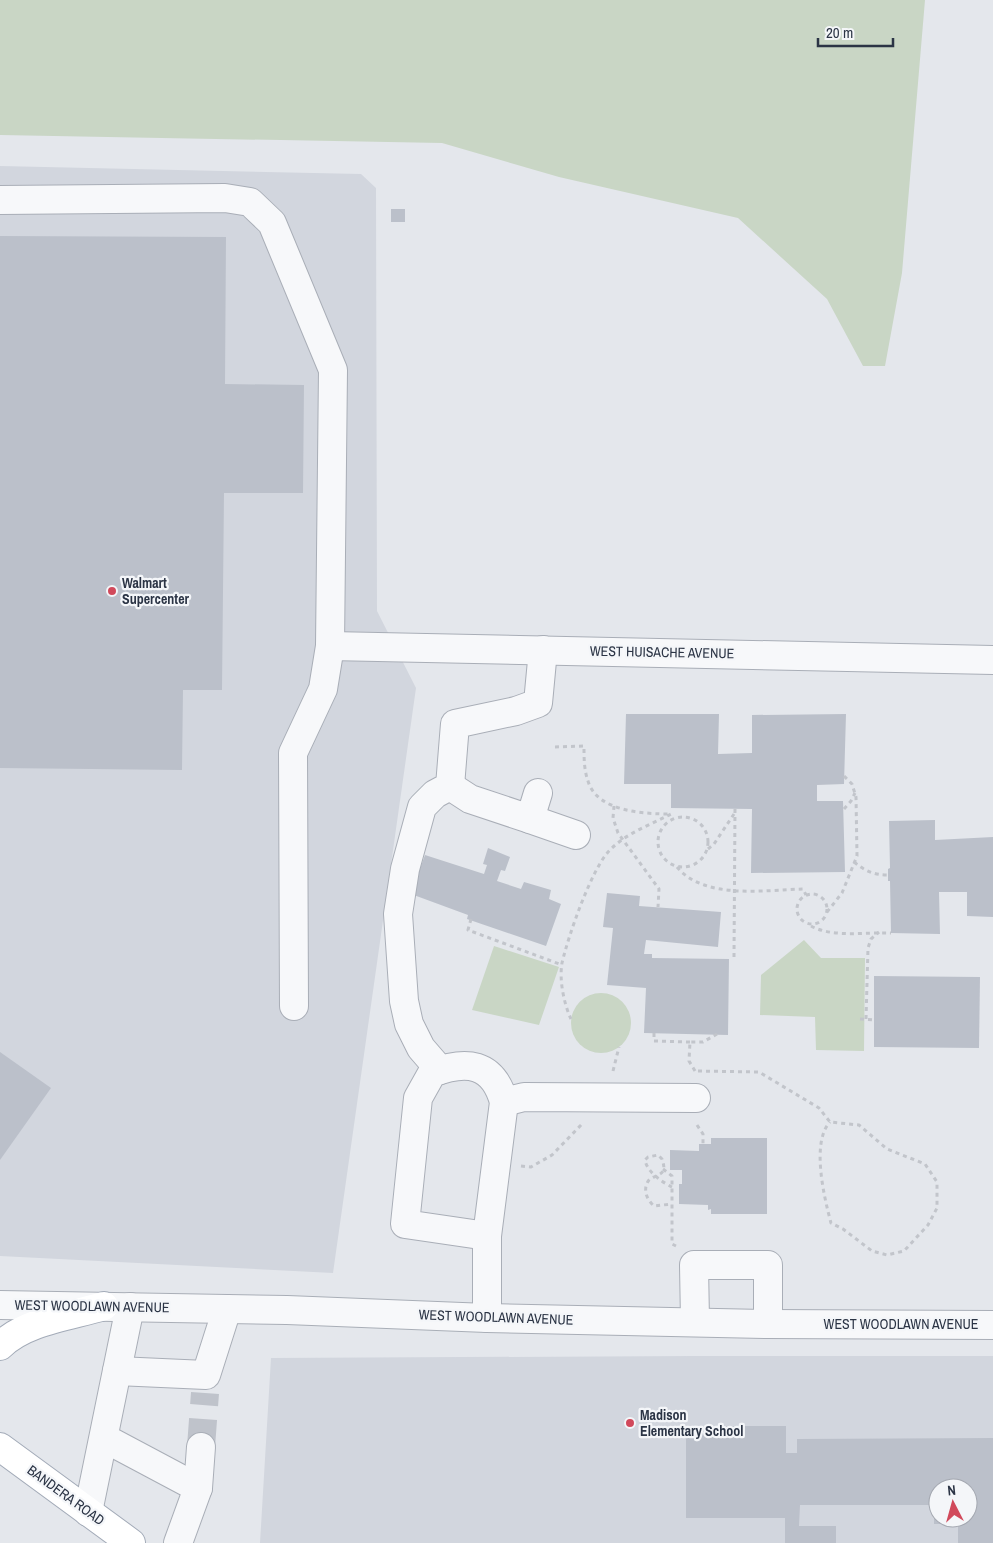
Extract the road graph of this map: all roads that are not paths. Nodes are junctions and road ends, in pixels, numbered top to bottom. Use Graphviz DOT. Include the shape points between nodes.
graph roads {
  1 [pos="0,200"];
  2 [pos="330,646"];
  3 [pos="543,650"];
  4 [pos="993,660"];
  5 [pos="450,786"];
  6 [pos="538,793"];
  7 [pos="530,819"];
  8 [pos="576,836"];
  9 [pos="294,1006"];
  10 [pos="440,1070"];
  11 [pos="695,1085"];
  12 [pos="504,1102"];
  13 [pos="486,1236"];
  14 [pos="0,1305"];
  15 [pos="104,1306"];
  16 [pos="130,1307"];
  17 [pos="228,1309"];
  18 [pos="487,1318"];
  19 [pos="695,1321"];
  20 [pos="768,1324"];
  21 [pos="993,1325"];
  22 [pos="0,1346"];
  23 [pos="118,1371"];
  24 [pos="104,1438"];
  25 [pos="3,1445"];
  26 [pos="201,1448"];
  27 [pos="198,1488"];
  28 [pos="88,1512"];
  29 [pos="131,1543"];
  30 [pos="178,1543"];
  1 -- 2 [label="street" via="225,198 250,202 272,223 333,370"];
  2 -- 3 [label="street, WEST HUISACHE AVENUE"];
  2 -- 9 [label="street" via="324,689 293,753"];
  3 -- 4 [label="street, WEST HUISACHE AVENUE"];
  3 -- 5 [label="street" via="538,703 516,712 455,724"];
  5 -- 7 [label="street" via="470,799"];
  5 -- 10 [label="street" via="435,794 422,807 405,869 398,914 404,1001 409,1024 421,1048"];
  6 -- 7 [label="street"];
  7 -- 8 [label="street"];
  10 -- 12 [label="street" via="462,1065 479,1067 493,1076"];
  10 -- 13 [label="street" via="432,1073 418,1098 404,1224"];
  11 -- 12 [label="street" via="524,1097"];
  12 -- 13 [label="street"];
  13 -- 18 [label="street"];
  14 -- 15 [label="street, WEST WOODLAWN AVENUE"];
  15 -- 16 [label="street, WEST WOODLAWN AVENUE"];
  15 -- 22 [label="main road" via="32,1327 8,1338"];
  16 -- 17 [label="street, WEST WOODLAWN AVENUE"];
  16 -- 23 [label="street"];
  17 -- 18 [label="street, WEST WOODLAWN AVENUE"];
  17 -- 23 [label="street" via="205,1384"];
  18 -- 19 [label="street, WEST WOODLAWN AVENUE"];
  19 -- 20 [label="street, WEST WOODLAWN AVENUE"];
  19 -- 20 [label="street" via="694,1264 768,1265"];
  20 -- 21 [label="street, WEST WOODLAWN AVENUE"];
  23 -- 24 [label="street"];
  24 -- 27 [label="street"];
  24 -- 28 [label="street"];
  25 -- 28 [label="main road, BANDERA ROAD"];
  26 -- 27 [label="street"];
  27 -- 30 [label="street"];
  28 -- 29 [label="main road, BANDERA ROAD"];
}
